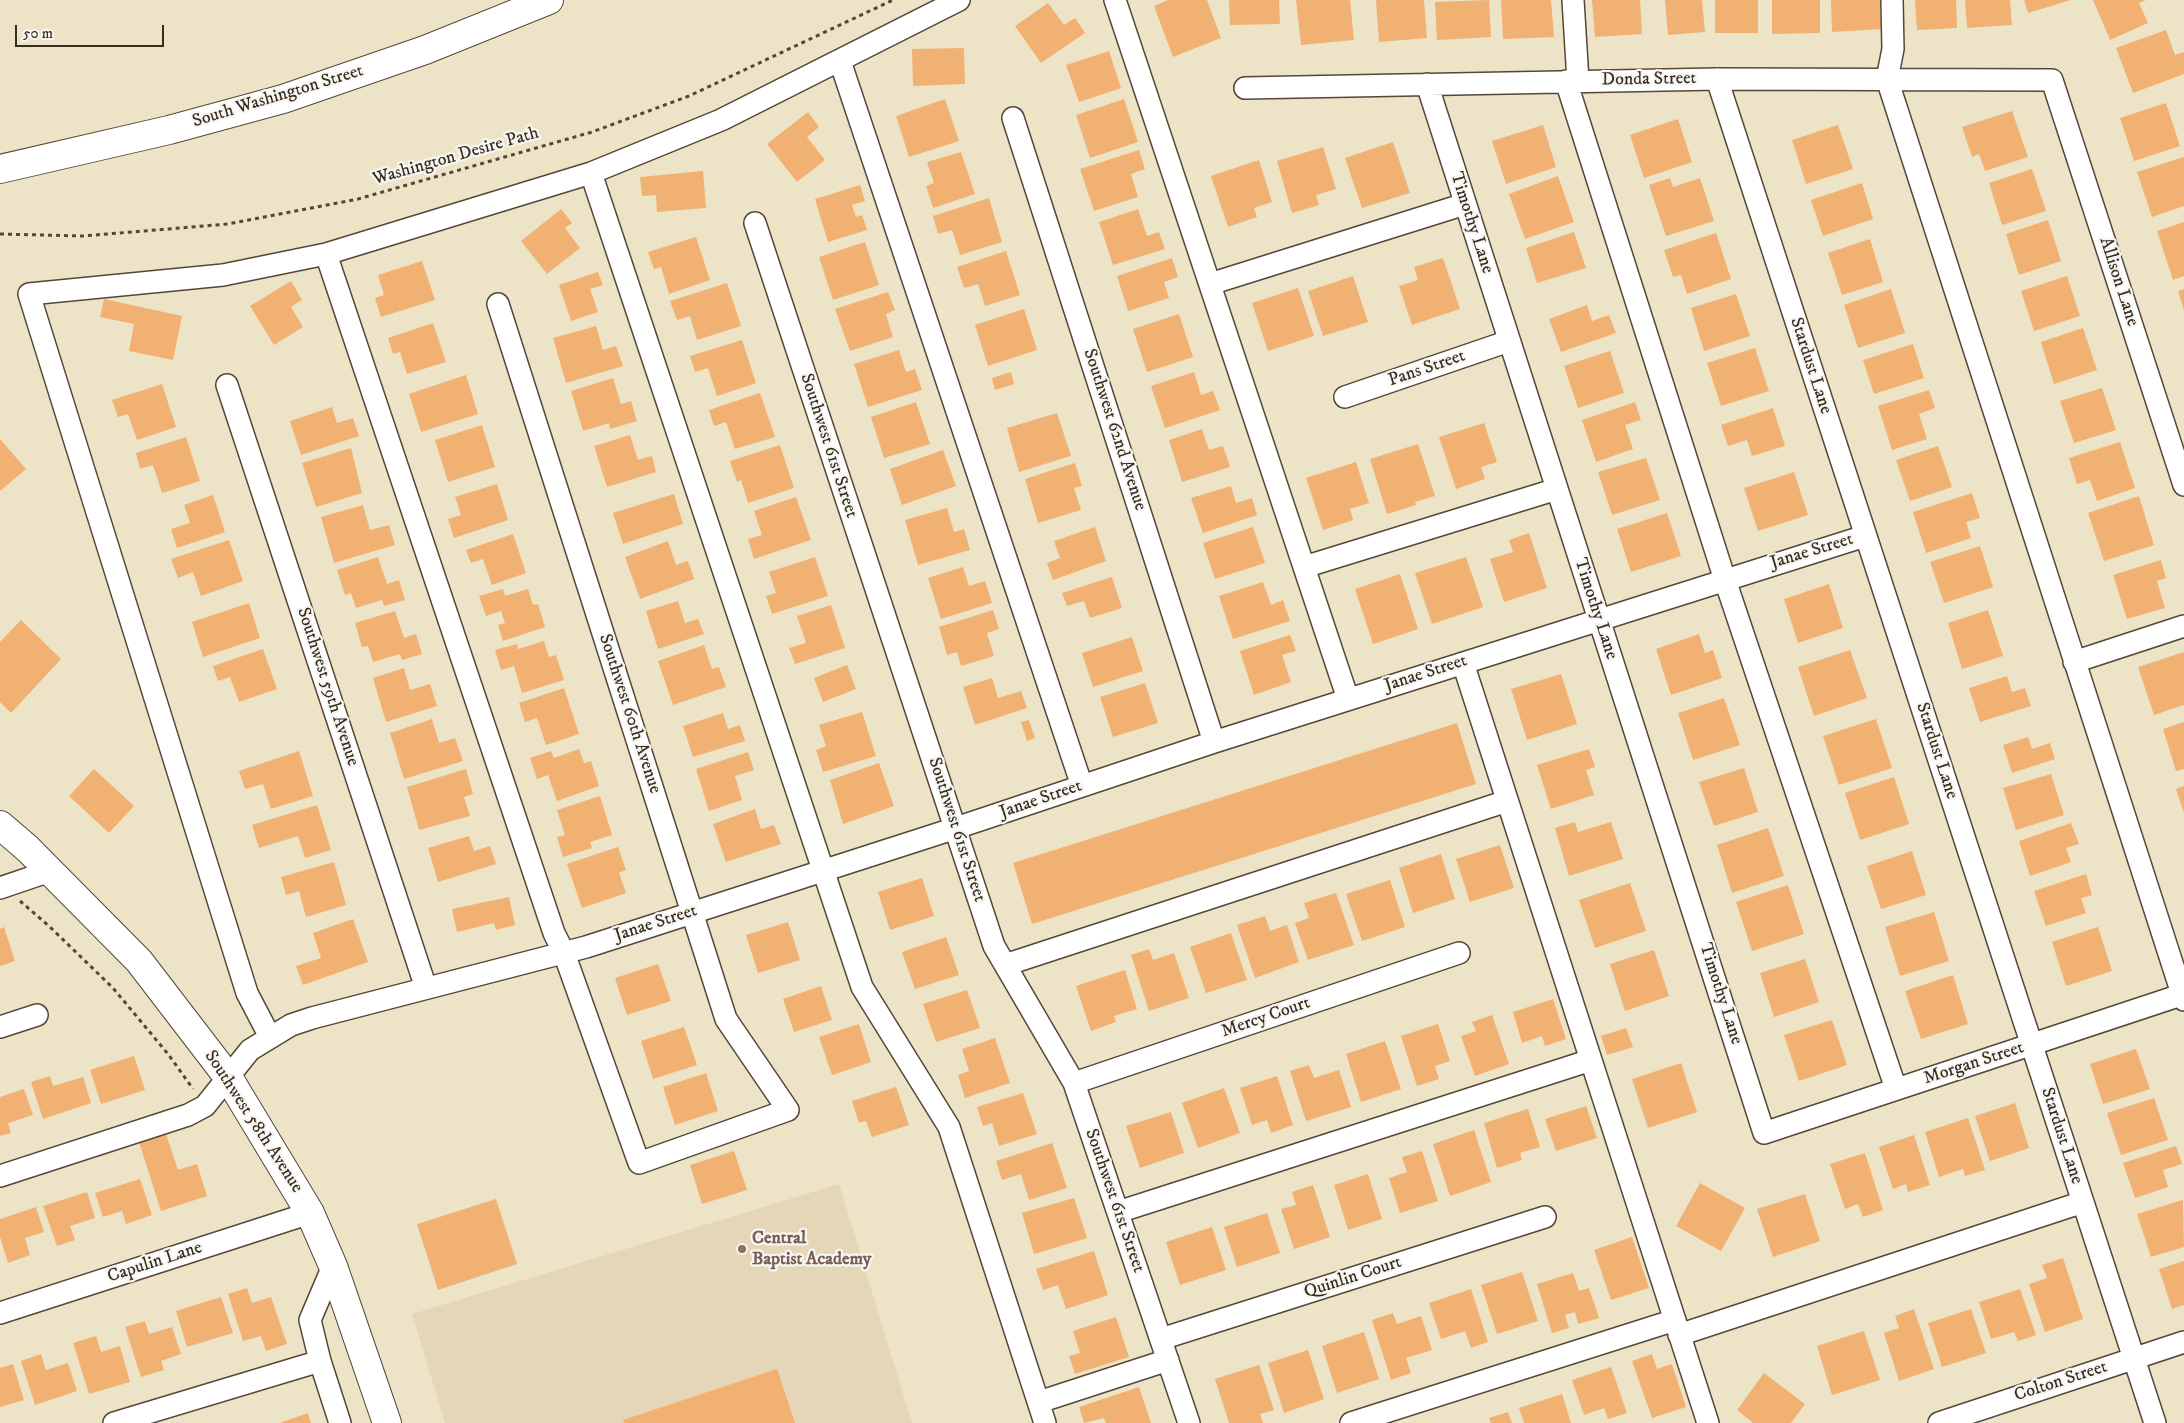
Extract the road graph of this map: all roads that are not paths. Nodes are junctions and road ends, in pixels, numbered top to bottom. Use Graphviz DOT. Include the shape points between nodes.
graph roads {
  1 [pos="549,0"];
  2 [pos="959,0"];
  3 [pos="1115,0"];
  4 [pos="1573,0"];
  5 [pos="1892,0"];
  6 [pos="840,61"];
  7 [pos="1716,78"];
  8 [pos="1886,79"];
  9 [pos="2052,80"];
  10 [pos="1572,81"];
  11 [pos="1427,84"];
  12 [pos="1245,88"];
  13 [pos="1013,118"];
  14 [pos="0,169"];
  15 [pos="591,173"];
  16 [pos="1465,204"];
  17 [pos="755,223"];
  18 [pos="326,254"];
  19 [pos="1210,284"];
  20 [pos="498,304"];
  21 [pos="1509,341"];
  22 [pos="227,385"];
  23 [pos="1345,397"];
  24 [pos="2184,485"];
  25 [pos="1557,489"];
  26 [pos="1866,536"];
  27 [pos="1304,567"];
  28 [pos="1725,580"];
  29 [pos="1599,620"];
  30 [pos="2184,626"];
  31 [pos="1463,662"];
  32 [pos="2074,662"];
  33 [pos="1348,699"];
  34 [pos="1214,742"];
  35 [pos="1082,786"];
  36 [pos="1507,801"];
  37 [pos="0,825"];
  38 [pos="956,828"];
  39 [pos="824,869"];
  40 [pos="50,871"];
  41 [pos="1,888"];
  42 [pos="692,912"];
  43 [pos="564,953"];
  44 [pos="1459,953"];
  45 [pos="1005,965"];
  46 [pos="426,988"];
  47 [pos="2183,996"];
  48 [pos="37,1015"];
  49 [pos="0,1027"];
  50 [pos="270,1037"];
  51 [pos="2032,1045"];
  52 [pos="1591,1060"];
  53 [pos="228,1077"];
  54 [pos="1074,1083"];
  55 [pos="1896,1089"];
  56 [pos="1764,1133"];
  57 [pos="0,1176"];
  58 [pos="2083,1202"];
  59 [pos="310,1212"];
  60 [pos="1118,1212"];
  61 [pos="1545,1217"];
  62 [pos="333,1266"];
  63 [pos="0,1313"];
  64 [pos="1677,1327"];
  65 [pos="1161,1339"];
  66 [pos="2184,1342"];
  67 [pos="2134,1359"];
  68 [pos="1168,1360"];
  69 [pos="320,1361"];
  70 [pos="1038,1402"];
  71 [pos="114,1423"];
  72 [pos="340,1423"];
  73 [pos="387,1423"];
  74 [pos="1046,1423"];
  75 [pos="1189,1423"];
  76 [pos="1351,1423"];
  77 [pos="1708,1423"];
  78 [pos="1939,1423"];
  79 [pos="2155,1423"];
  1 -- 14 [label="main road, South Washington Street" via="426,50 283,98 160,132"];
  2 -- 6 [label="street"];
  3 -- 19 [label="street"];
  4 -- 10 [label="street"];
  5 -- 8 [label="street" via="1893,49"];
  6 -- 15 [label="street" via="722,120"];
  6 -- 35 [label="street"];
  7 -- 8 [label="street, Donda Street"];
  7 -- 10 [label="street, Donda Street"];
  7 -- 26 [label="street, Stardust Lane"];
  8 -- 9 [label="street, Donda Street"];
  8 -- 32 [label="street"];
  9 -- 24 [label="street, Allison Lane"];
  10 -- 11 [label="street, Donda Street"];
  10 -- 28 [label="street"];
  11 -- 12 [label="street, Donda Street"];
  11 -- 16 [label="street, Timothy Lane"];
  13 -- 34 [label="street, Southwest 62nd Avenue"];
  15 -- 18 [label="street"];
  15 -- 39 [label="street"];
  16 -- 19 [label="street"];
  16 -- 21 [label="street, Timothy Lane"];
  17 -- 38 [label="street, Southwest 61st Street"];
  18 -- 43 [label="street" via="554,933"];
  18 -- 50 [label="street" via="223,275 29,294 247,993"];
  19 -- 27 [label="street"];
  20 -- 42 [label="street, Southwest 60th Avenue"];
  21 -- 23 [label="street, Pans Street"];
  21 -- 25 [label="street, Timothy Lane"];
  22 -- 46 [label="street, Southwest 59th Avenue"];
  25 -- 27 [label="street"];
  25 -- 29 [label="street, Timothy Lane"];
  26 -- 28 [label="street, Janae Street"];
  26 -- 51 [label="street, Stardust Lane"];
  27 -- 33 [label="street"];
  28 -- 29 [label="street, Janae Street"];
  28 -- 55 [label="street"];
  29 -- 31 [label="street, Janae Street"];
  29 -- 56 [label="street, Timothy Lane"];
  30 -- 32 [label="street"];
  31 -- 33 [label="street, Janae Street"];
  31 -- 36 [label="street"];
  32 -- 47 [label="street"];
  33 -- 34 [label="street, Janae Street"];
  34 -- 35 [label="street, Janae Street"];
  35 -- 38 [label="street, Janae Street"];
  36 -- 45 [label="street"];
  36 -- 52 [label="street"];
  37 -- 40 [label="main road, Southwest 58th Avenue"];
  38 -- 39 [label="street, Janae Street"];
  38 -- 45 [label="street, Southwest 61st Street" via="994,946"];
  39 -- 42 [label="street, Janae Street"];
  39 -- 70 [label="street" via="862,986 949,1127"];
  40 -- 41 [label="street"];
  40 -- 53 [label="main road, Southwest 58th Avenue" via="139,961"];
  42 -- 43 [label="street, Janae Street"];
  42 -- 43 [label="street, Southwest 60th Avenue" via="726,1019 788,1110 639,1163"];
  43 -- 46 [label="street, Janae Street"];
  44 -- 54 [label="street, Mercy Court"];
  45 -- 54 [label="street, Southwest 61st Street"];
  46 -- 50 [label="street, Janae Street" via="312,1018"];
  47 -- 51 [label="street, Morgan Street"];
  48 -- 49 [label="street"];
  50 -- 53 [label="street, Janae Street" via="250,1050"];
  51 -- 55 [label="street, Morgan Street"];
  51 -- 58 [label="street, Stardust Lane"];
  52 -- 60 [label="street"];
  52 -- 64 [label="street"];
  53 -- 57 [label="street, Janae Street" via="205,1106 188,1115"];
  53 -- 59 [label="main road, Southwest 58th Avenue"];
  54 -- 60 [label="street, Southwest 61st Street"];
  55 -- 56 [label="street, Morgan Street"];
  58 -- 64 [label="street"];
  58 -- 67 [label="street, Stardust Lane"];
  59 -- 62 [label="main road, Southwest 58th Avenue"];
  59 -- 63 [label="street, Capulin Lane"];
  60 -- 65 [label="street, Southwest 61st Street"];
  61 -- 65 [label="street, Quinlin Court"];
  62 -- 69 [label="street" via="310,1320"];
  62 -- 73 [label="main road, Southwest 58th Avenue"];
  64 -- 76 [label="street"];
  64 -- 77 [label="street"];
  65 -- 68 [label="street, Southwest 61st Street"];
  66 -- 67 [label="street, Colton Street"];
  67 -- 78 [label="street, Colton Street"];
  67 -- 79 [label="street, Stardust Lane"];
  68 -- 70 [label="street"];
  68 -- 75 [label="street, Southwest 61st Street"];
  69 -- 71 [label="street"];
  69 -- 72 [label="street"];
  70 -- 74 [label="street"];
}
